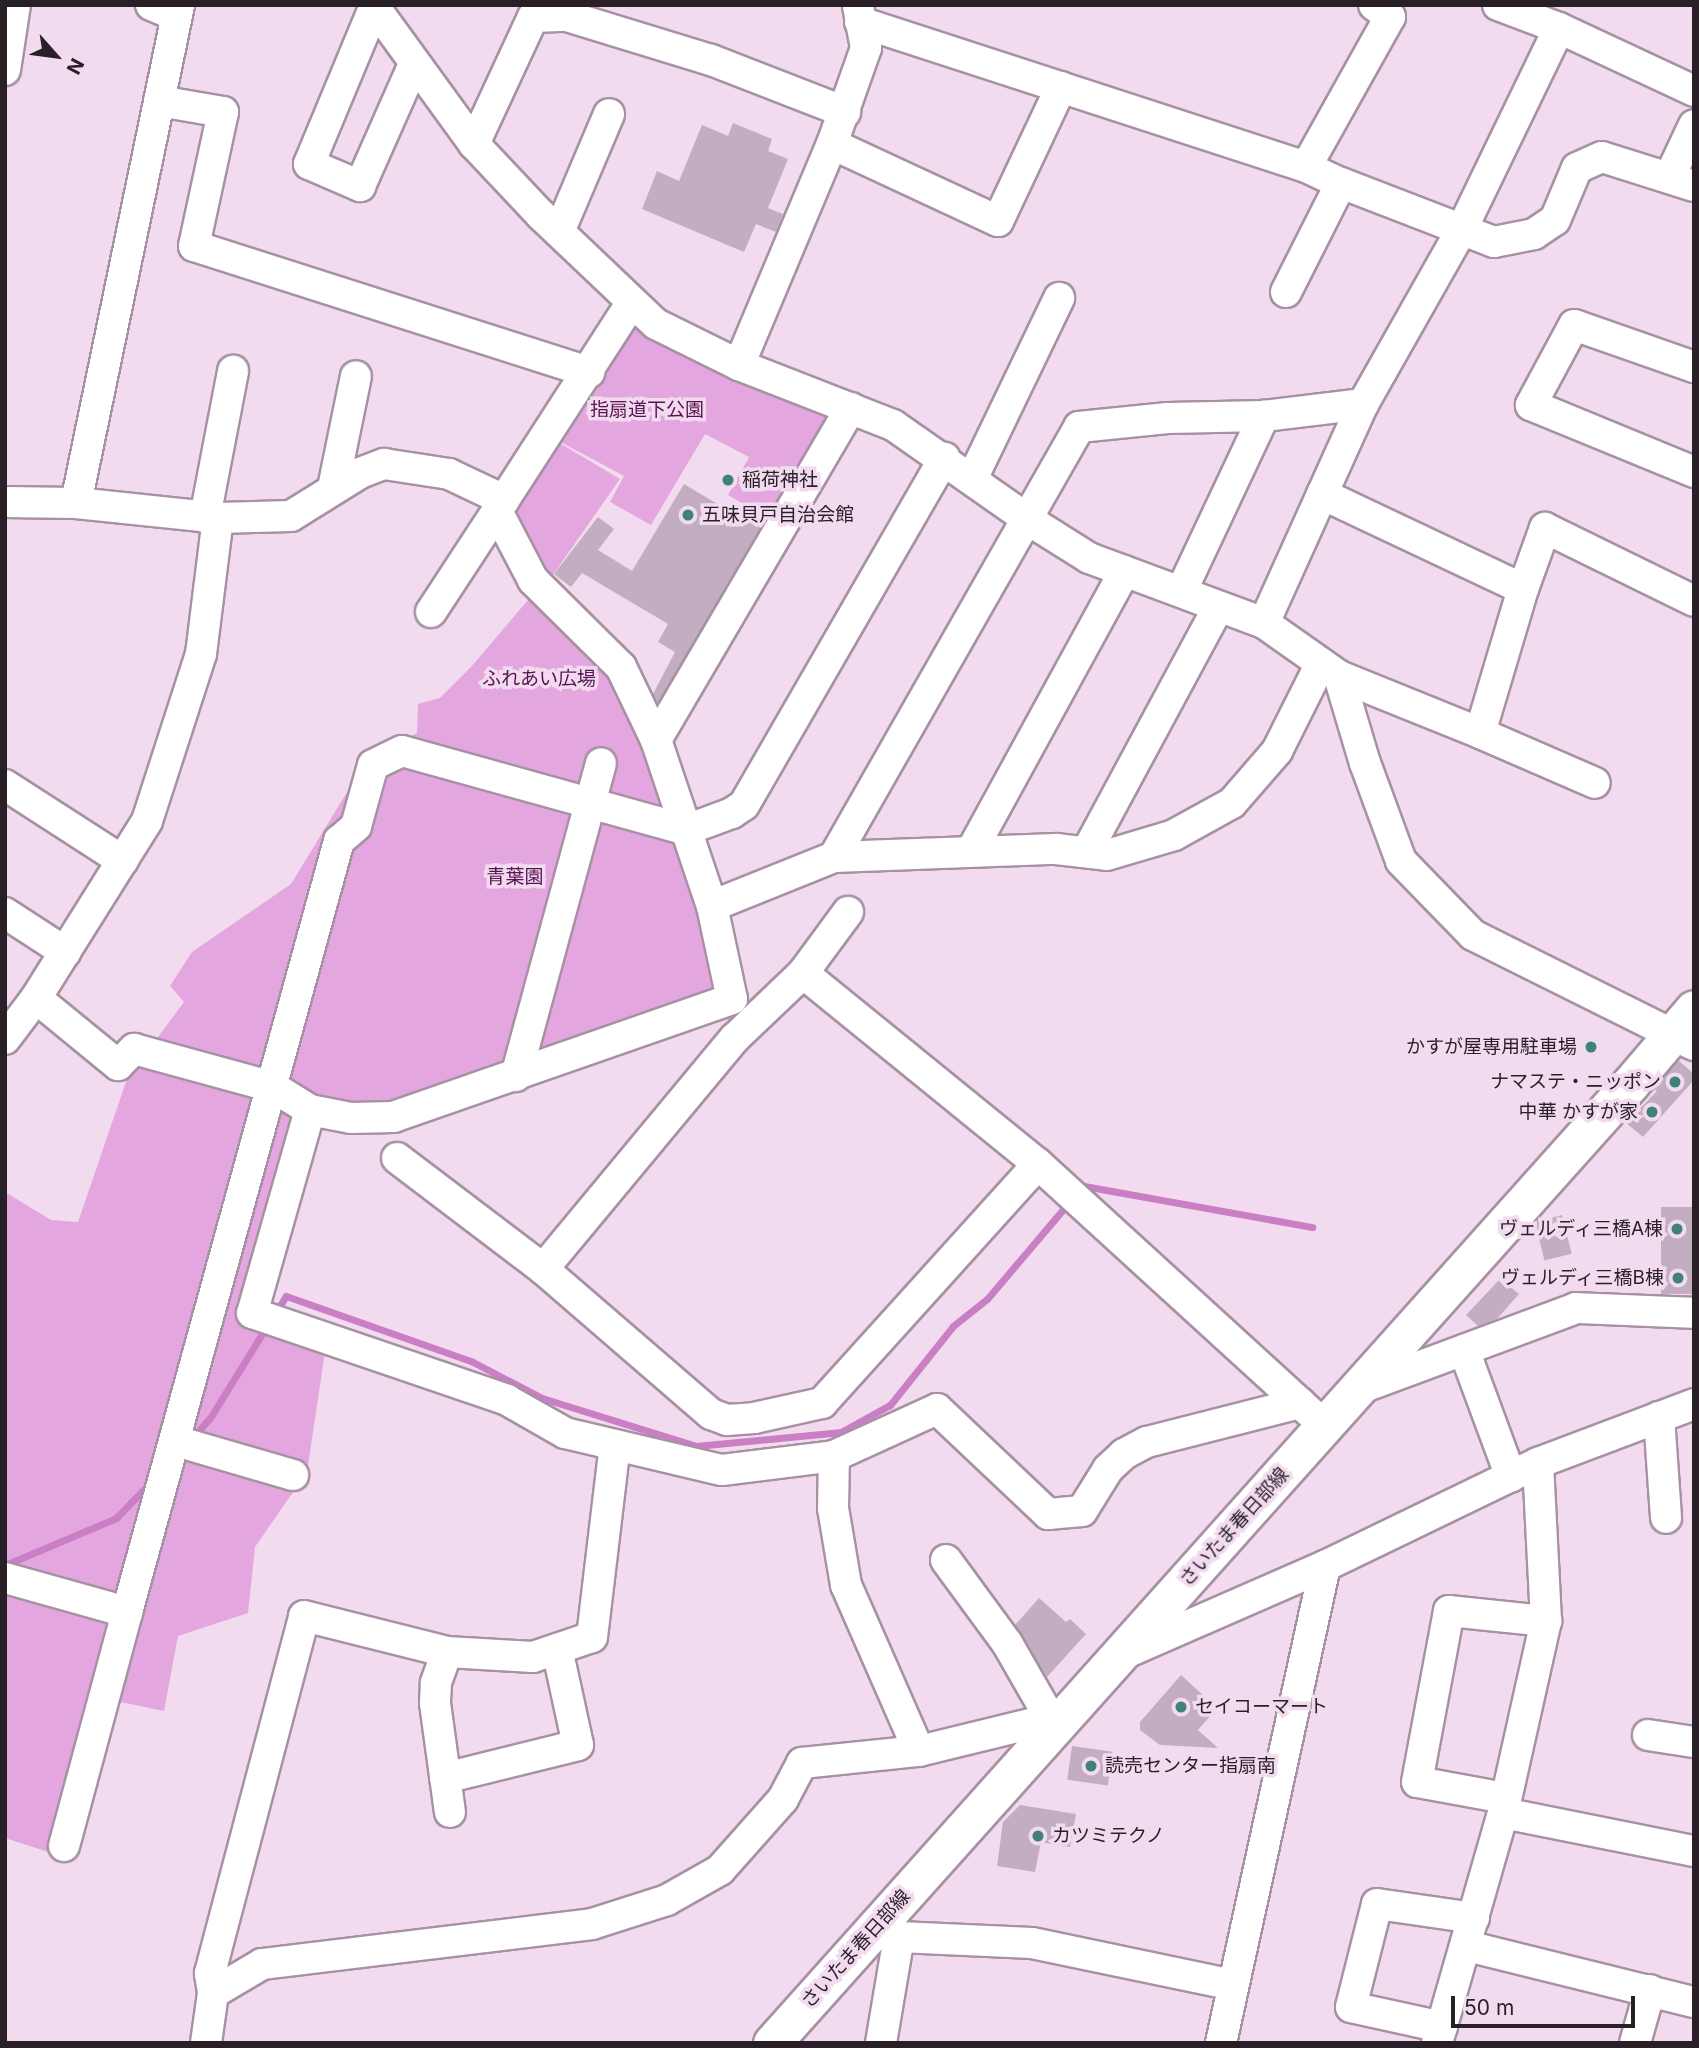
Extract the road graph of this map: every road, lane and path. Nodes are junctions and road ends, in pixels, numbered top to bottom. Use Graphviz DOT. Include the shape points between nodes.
graph roads {
  1 [pos="15,5"];
  2 [pos="1498,5"];
  3 [pos="374,7"];
  4 [pos="168,8"];
  5 [pos="1391,9"];
  6 [pos="568,11"];
  7 [pos="859,13"];
  8 [pos="1559,28"];
  9 [pos="414,64"];
  10 [pos="5,70"];
  11 [pos="1061,87"];
  12 [pos="1694,91"];
  13 [pos="159,101"];
  14 [pos="845,112"];
  15 [pos="609,114"];
  16 [pos="1694,125"];
  17 [pos="474,144"];
  18 [pos="832,144"];
  19 [pos="1306,167"];
  20 [pos="1682,181"];
  21 [pos="1341,183"];
  22 [pos="1461,231"];
  23 [pos="559,232"];
  24 [pos="1286,292"];
  25 [pos="1059,298"];
  26 [pos="632,302"];
  27 [pos="739,365"];
  28 [pos="1694,368"];
  29 [pos="233,371"];
  30 [pos="589,372"];
  31 [pos="356,376"];
  32 [pos="1363,404"];
  33 [pos="851,408"];
  34 [pos="1264,416"];
  35 [pos="944,458"];
  36 [pos="1694,472"];
  37 [pos="971,479"];
  38 [pos="333,488"];
  39 [pos="1322,494"];
  40 [pos="5,502"];
  41 [pos="76,503"];
  42 [pos="500,505"];
  43 [pos="211,518"];
  44 [pos="1027,519"];
  45 [pos="1125,571"];
  46 [pos="1523,589"];
  47 [pos="1181,592"];
  48 [pos="1694,601"];
  49 [pos="1218,608"];
  50 [pos="431,612"];
  51 [pos="1264,623"];
  52 [pos="1330,670"];
  53 [pos="1480,733"];
  54 [pos="656,740"];
  55 [pos="601,763"];
  56 [pos="1595,783"];
  57 [pos="5,785"];
  58 [pos="590,804"];
  59 [pos="686,830"];
  60 [pos="972,850"];
  61 [pos="1087,851"];
  62 [pos="834,857"];
  63 [pos="123,861"];
  64 [pos="712,906"];
  65 [pos="848,912"];
  66 [pos="5,913"];
  67 [pos="65,952"];
  68 [pos="803,973"];
  69 [pos="36,998"];
  70 [pos="1687,1029"];
  71 [pos="5,1039"];
  72 [pos="516,1076"];
  73 [pos="273,1087"];
  74 [pos="310,1111"];
  75 [pos="397,1158"];
  76 [pos="1038,1164"];
  77 [pos="543,1269"];
  78 [pos="1694,1313"];
  79 [pos="1464,1350"];
  80 [pos="1356,1390"];
  81 [pos="1694,1404"];
  82 [pos="1312,1414"];
  83 [pos="1659,1417"];
  84 [pos="176,1441"];
  85 [pos="615,1445"];
  86 [pos="834,1456"];
  87 [pos="1538,1463"];
  88 [pos="293,1475"];
  89 [pos="1511,1477"];
  90 [pos="1666,1518"];
  91 [pos="946,1560"];
  92 [pos="1325,1566"];
  93 [pos="5,1578"];
  94 [pos="127,1612"];
  95 [pos="1546,1621"];
  96 [pos="558,1649"];
  97 [pos="447,1652"];
  98 [pos="1121,1655"];
  99 [pos="1059,1716"];
  100 [pos="1648,1735"];
  101 [pos="1694,1742"];
  102 [pos="919,1751"];
  103 [pos="445,1779"];
  104 [pos="1504,1805"];
  105 [pos="450,1812"];
  106 [pos="64,1846"];
  107 [pos="1694,1851"];
  108 [pos="890,1928"];
  109 [pos="1471,1932"];
  110 [pos="1233,1985"];
  111 [pos="1650,1990"];
  112 [pos="213,1993"];
  113 [pos="1694,2003"];
  114 [pos="1439,2035"];
  115 [pos="206,2043"];
  116 [pos="772,2043"];
  117 [pos="881,2043"];
  118 [pos="1221,2043"];
  119 [pos="1634,2043"];
  1 -- 10 [label="street"];
  2 -- 8 [label="street"];
  3 -- 9 [label="street"];
  3 -- 9 [label="street" via="309,164 360,186"];
  4 -- 13 [label="street"];
  5 -- 19 [label="street"];
  6 -- 14 [label="street"];
  6 -- 17 [label="street" via="533,18"];
  7 -- 11 [label="street"];
  7 -- 14 [label="street" via="866,48"];
  8 -- 12 [label="street"];
  8 -- 22 [label="street"];
  9 -- 17 [label="street"];
  11 -- 18 [label="street" via="998,221"];
  11 -- 19 [label="street"];
  13 -- 30 [label="street" via="223,112 194,246"];
  13 -- 41 [label="street"];
  14 -- 18 [label="street"];
  15 -- 23 [label="street"];
  16 -- 20 [label="street"];
  17 -- 23 [label="street"];
  18 -- 27 [label="street"];
  19 -- 21 [label="street"];
  20 -- 22 [label="street" via="1602,157 1577,168 1555,220 1534,234 1494,242"];
  21 -- 22 [label="street"];
  21 -- 24 [label="street"];
  22 -- 32 [label="street"];
  23 -- 26 [label="street"];
  25 -- 37 [label="street"];
  26 -- 27 [label="street" via="656,324"];
  26 -- 30 [label="street"];
  27 -- 33 [label="street"];
  28 -- 36 [label="street" via="1574,325 1531,405"];
  29 -- 43 [label="street"];
  30 -- 42 [label="street"];
  31 -- 38 [label="street"];
  32 -- 34 [label="street"];
  32 -- 39 [label="street"];
  33 -- 35 [label="street" via="893,425"];
  33 -- 54 [label="street"];
  34 -- 44 [label="street" via="1079,426"];
  34 -- 47 [label="street"];
  35 -- 37 [label="street"];
  35 -- 59 [label="street" via="744,805"];
  37 -- 44 [label="street"];
  38 -- 42 [label="street" via="384,464 449,474"];
  38 -- 43 [label="street" via="291,516"];
  39 -- 46 [label="street"];
  39 -- 51 [label="street"];
  40 -- 41 [label="street"];
  41 -- 43 [label="street"];
  42 -- 50 [label="street"];
  42 -- 54 [label="street" via="533,580 621,667"];
  43 -- 63 [label="street" via="201,654 147,821"];
  44 -- 45 [label="street" via="1089,558"];
  44 -- 62 [label="street"];
  45 -- 47 [label="street"];
  45 -- 60 [label="street"];
  46 -- 48 [label="street" via="1545,528"];
  46 -- 53 [label="street"];
  47 -- 49 [label="street"];
  49 -- 51 [label="street"];
  49 -- 61 [label="street"];
  51 -- 52 [label="street"];
  52 -- 53 [label="street"];
  52 -- 61 [label="street" via="1277,751 1232,803 1174,835 1107,855"];
  52 -- 70 [label="street" via="1401,861 1473,935"];
  53 -- 56 [label="street"];
  54 -- 59 [label="street"];
  55 -- 58 [label="street"];
  57 -- 63 [label="street"];
  58 -- 59 [label="street"];
  58 -- 72 [label="street"];
  58 -- 73 [label="street" via="402,751 373,765 355,826 339,841"];
  59 -- 64 [label="street"];
  60 -- 61 [label="street"];
  60 -- 62 [label="street"];
  62 -- 64 [label="street"];
  63 -- 67 [label="street"];
  64 -- 72 [label="street" via="732,999"];
  65 -- 68 [label="street"];
  66 -- 67 [label="street"];
  67 -- 69 [label="street"];
  68 -- 76 [label="street"];
  68 -- 77 [label="street" via="735,1038"];
  69 -- 71 [label="street"];
  69 -- 73 [label="street" via="118,1065 134,1049"];
  70 -- 80 [label="main road, さいたま春日部線"];
  72 -- 74 [label="street" via="394,1117 351,1118"];
  73 -- 74 [label="street"];
  73 -- 84 [label="street"];
  74 -- 85 [label="street" via="253,1313 507,1400 565,1433"];
  75 -- 77 [label="street"];
  76 -- 77 [label="street" via="822,1403 754,1418 727,1420 711,1413"];
  76 -- 82 [label="street"];
  78 -- 79 [label="street" via="1576,1308"];
  79 -- 80 [label="street"];
  79 -- 89 [label="street"];
  80 -- 82 [label="main road, さいたま春日部線"];
  81 -- 83 [label="street"];
  82 -- 86 [label="street" via="1147,1442 1108,1469 1082,1511 1048,1514 937,1409"];
  82 -- 98 [label="main road, さいたま春日部線"];
  83 -- 87 [label="street"];
  83 -- 90 [label="street"];
  84 -- 88 [label="street"];
  84 -- 94 [label="street"];
  85 -- 86 [label="street" via="722,1470"];
  85 -- 96 [label="street" via="592,1637"];
  86 -- 102 [label="street" via="833,1508 846,1585"];
  87 -- 89 [label="street"];
  87 -- 95 [label="street"];
  89 -- 92 [label="street"];
  91 -- 99 [label="street"];
  92 -- 98 [label="street"];
  92 -- 110 [label="street"];
  93 -- 94 [label="street"];
  94 -- 106 [label="street"];
  95 -- 104 [label="street"];
  95 -- 104 [label="street" via="1449,1611 1417,1782"];
  96 -- 97 [label="street" via="533,1657"];
  96 -- 103 [label="street" via="578,1745"];
  97 -- 103 [label="street" via="436,1683 435,1703"];
  97 -- 112 [label="street" via="304,1616 210,1973"];
  98 -- 99 [label="main road, さいたま春日部線"];
  99 -- 102 [label="street"];
  99 -- 108 [label="main road, さいたま春日部線"];
  100 -- 101 [label="street"];
  102 -- 112 [label="street" via="802,1763 783,1799 720,1870 667,1900 592,1924 262,1965"];
  103 -- 105 [label="street"];
  104 -- 107 [label="street"];
  104 -- 109 [label="street"];
  108 -- 110 [label="street" via="1032,1943"];
  108 -- 116 [label="main road, さいたま春日部線"];
  108 -- 117 [label="street"];
  109 -- 111 [label="street"];
  109 -- 114 [label="street"];
  109 -- 114 [label="street" via="1377,1904 1351,2007"];
  110 -- 118 [label="street"];
  111 -- 113 [label="street"];
  111 -- 119 [label="street"];
  112 -- 115 [label="street"];
}
